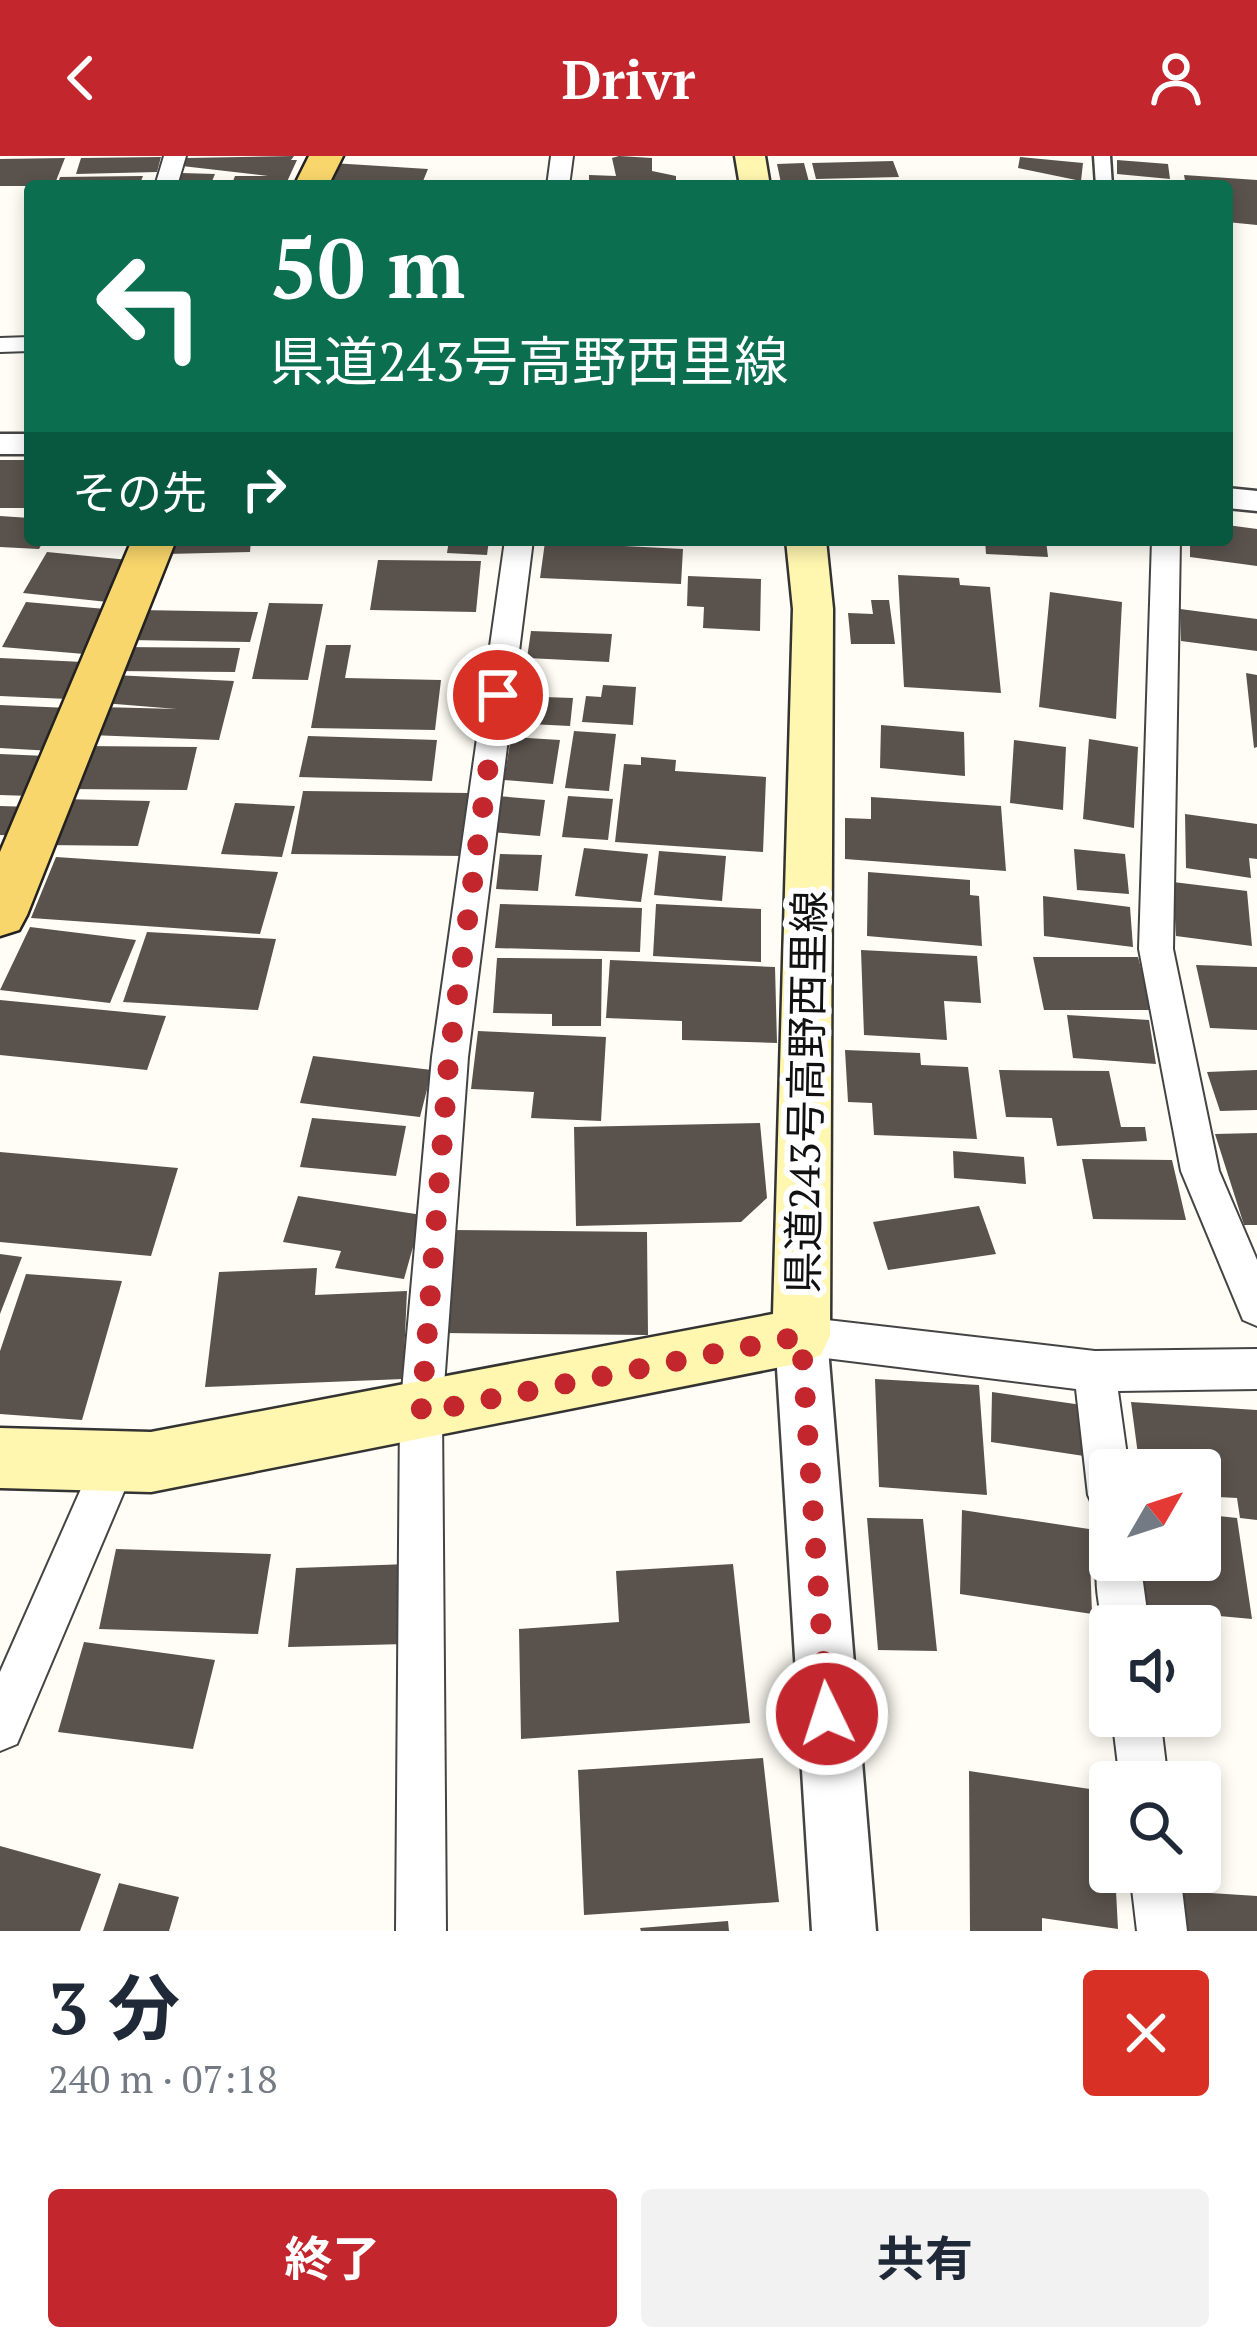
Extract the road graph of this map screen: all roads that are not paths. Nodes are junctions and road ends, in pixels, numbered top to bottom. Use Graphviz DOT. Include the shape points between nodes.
graph roads {
  1 [pos="152,546"];
  2 [pos="518,546"];
  3 [pos="807,546"];
  4 [pos="1166,546"];
  5 [pos="0,915"];
  6 [pos="1257,1307"];
  7 [pos="801,1336"];
  8 [pos="1257,1369"];
  9 [pos="1095,1371"];
  10 [pos="421,1413"];
  11 [pos="1104,1449"];
  12 [pos="0,1458"];
  13 [pos="115,1461"];
  14 [pos="0,1727"];
  15 [pos="1157,1893"];
  16 [pos="421,1931"];
  17 [pos="844,1931"];
  18 [pos="1162,1931"];
  1 -- 5 [label="main road"];
  2 -- 10 [label="street" via="449,1057"];
  3 -- 7 [label="main road, 県道243号高野西里線" via="813,609"];
  4 -- 6 [label="street" via="1156,950 1200,1171"];
  7 -- 9 [label="street"];
  7 -- 10 [label="main road, 県道243号高野西里線"];
  7 -- 17 [label="street"];
  8 -- 9 [label="street"];
  9 -- 11 [label="street"];
  10 -- 13 [label="main road, 県道243号高野西里線" via="151,1462"];
  10 -- 16 [label="street"];
  12 -- 13 [label="main road, 県道243号高野西里線"];
  13 -- 14 [label="street"];
  15 -- 18 [label="street"];
}
